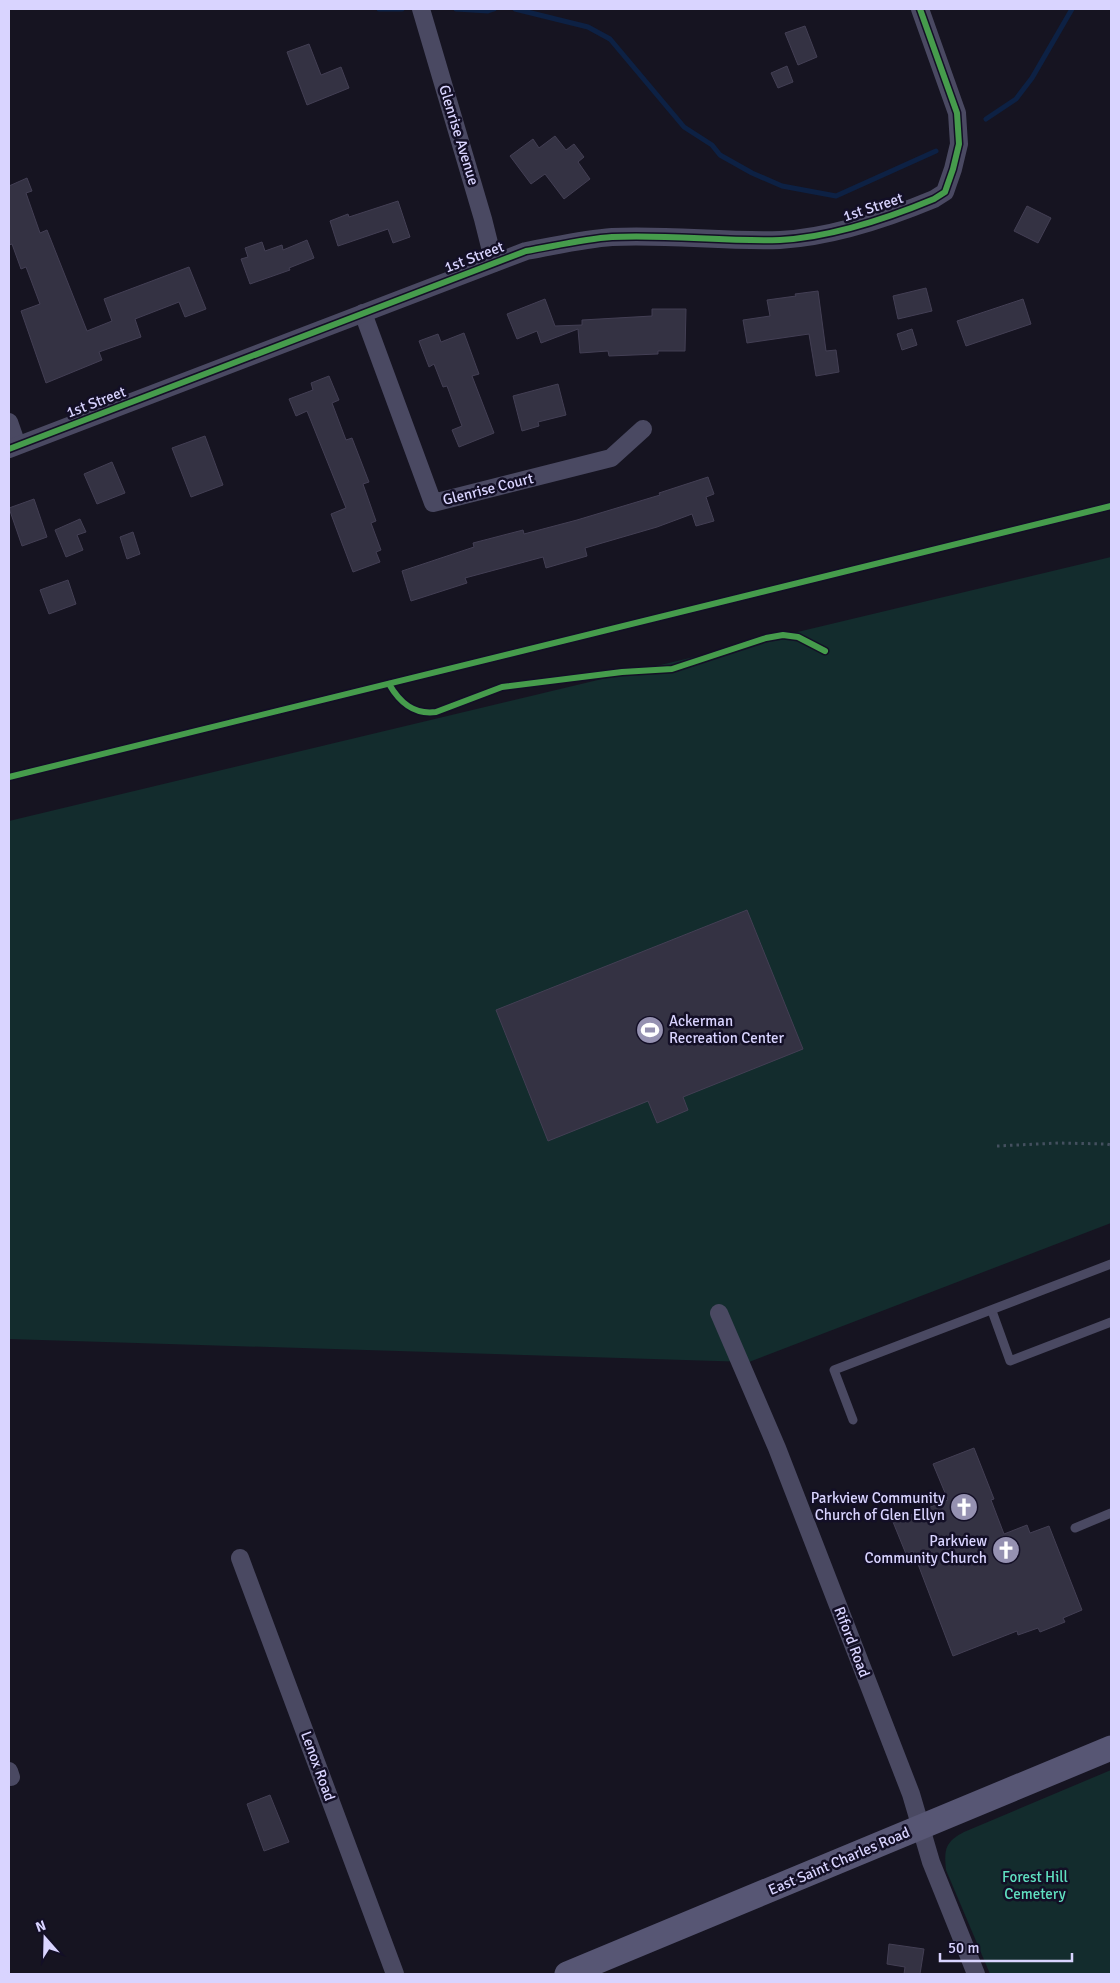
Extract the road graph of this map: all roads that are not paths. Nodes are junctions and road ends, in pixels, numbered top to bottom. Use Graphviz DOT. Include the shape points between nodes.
graph roads {
  1 [pos="421,9"];
  2 [pos="920,9"];
  3 [pos="494,263"];
  4 [pos="363,312"];
  5 [pos="9,422"];
  6 [pos="642,429"];
  7 [pos="13,447"];
  8 [pos="1111,1264"];
  9 [pos="992,1311"];
  10 [pos="719,1313"];
  11 [pos="1111,1322"];
  12 [pos="854,1420"];
  13 [pos="1111,1513"];
  14 [pos="1075,1528"];
  15 [pos="240,1558"];
  16 [pos="1111,1748"];
  17 [pos="921,1826"];
  18 [pos="395,1974"];
  19 [pos="567,1974"];
  20 [pos="976,1974"];
  1 -- 3 [label="street, Glenrise Avenue"];
  2 -- 3 [label="street, 1st Street" via="957,113 959,144 953,169 945,192 934,199 866,224 782,240 612,237 526,251"];
  3 -- 4 [label="street, 1st Street"];
  4 -- 6 [label="street, Glenrise Court" via="433,503 611,458"];
  4 -- 7 [label="street, 1st Street"];
  5 -- 7 [label="street"];
  8 -- 9 [label="lane"];
  9 -- 11 [label="lane" via="1010,1361"];
  9 -- 12 [label="lane" via="834,1370"];
  10 -- 17 [label="street, Riford Road" via="780,1457 912,1794"];
  13 -- 14 [label="lane"];
  15 -- 18 [label="street, Lenox Road"];
  16 -- 17 [label="main road, East Saint Charles Road"];
  17 -- 19 [label="main road, East Saint Charles Road"];
  17 -- 20 [label="street, Riford Road"];
}
